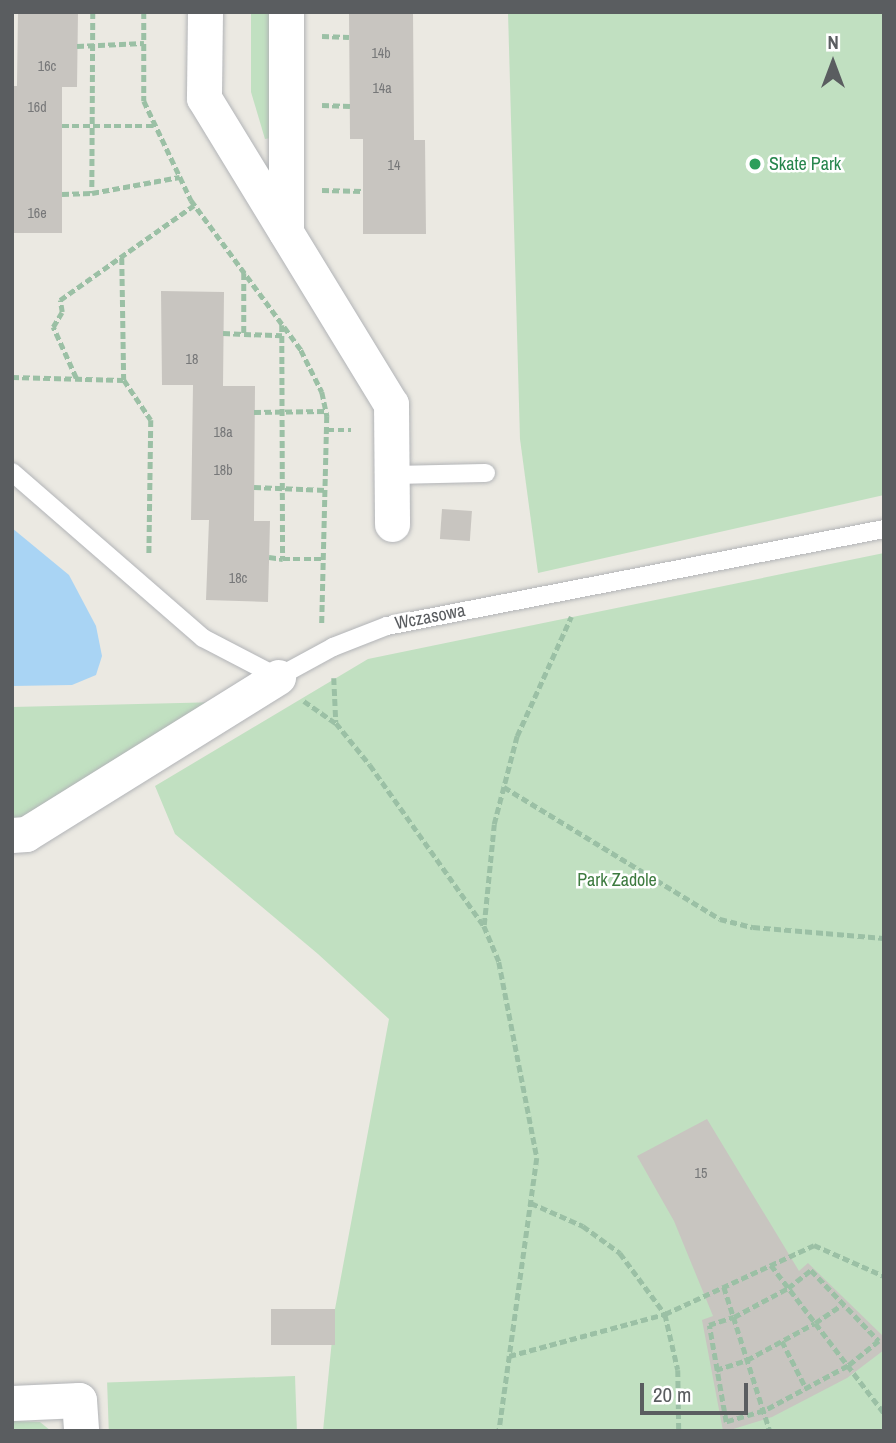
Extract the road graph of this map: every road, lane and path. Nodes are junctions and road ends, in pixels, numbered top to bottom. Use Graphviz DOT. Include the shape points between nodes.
graph roads {
  1 [pos="93,12"];
  2 [pos="144,12"];
  3 [pos="205,12"];
  4 [pos="286,12"];
  5 [pos="144,43"];
  6 [pos="93,44"];
  7 [pos="77,46"];
  8 [pos="62,126"];
  9 [pos="93,126"];
  10 [pos="156,126"];
  11 [pos="180,177"];
  12 [pos="92,193"];
  13 [pos="62,194"];
  14 [pos="194,205"];
  15 [pos="286,232"];
  16 [pos="122,258"];
  17 [pos="244,272"];
  18 [pos="282,324"];
  19 [pos="223,333"];
  20 [pos="244,334"];
  21 [pos="282,335"];
  22 [pos="290,335"];
  23 [pos="12,377"];
  24 [pos="76,378"];
  25 [pos="124,380"];
  26 [pos="283,411"];
  27 [pos="326,411"];
  28 [pos="254,412"];
  29 [pos="327,430"];
  30 [pos="351,430"];
  31 [pos="12,472"];
  32 [pos="486,473"];
  33 [pos="392,475"];
  34 [pos="254,487"];
  35 [pos="283,490"];
  36 [pos="326,490"];
  37 [pos="392,524"];
  38 [pos="884,529"];
  39 [pos="269,557"];
  40 [pos="283,559"];
  41 [pos="325,559"];
  42 [pos="585,586"];
  43 [pos="148,589"];
  44 [pos="327,650"];
  45 [pos="278,677"];
  46 [pos="336,723"];
  47 [pos="504,787"];
  48 [pos="19,834"];
  49 [pos="484,926"];
  50 [pos="884,938"];
  51 [pos="531,1203"];
  52 [pos="771,1265"];
  53 [pos="883,1275"];
  54 [pos="724,1287"];
  55 [pos="788,1288"];
  56 [pos="843,1304"];
  57 [pos="665,1314"];
  58 [pos="734,1317"];
  59 [pos="815,1323"];
  60 [pos="782,1341"];
  61 [pos="509,1356"];
  62 [pos="747,1360"];
  63 [pos="848,1366"];
  64 [pos="716,1370"];
  65 [pos="806,1388"];
  66 [pos="12,1403"];
  67 [pos="764,1411"];
  68 [pos="884,1413"];
  69 [pos="81,1431"];
  70 [pos="499,1431"];
  71 [pos="679,1431"];
  72 [pos="770,1431"];
  1 -- 6 [label="path"];
  2 -- 5 [label="path"];
  3 -- 15 [label="street" via="204,98"];
  4 -- 15 [label="street"];
  5 -- 6 [label="path"];
  5 -- 10 [label="path" via="144,101"];
  6 -- 7 [label="path"];
  6 -- 9 [label="path"];
  8 -- 9 [label="path"];
  9 -- 10 [label="path"];
  9 -- 12 [label="path"];
  10 -- 11 [label="path"];
  11 -- 12 [label="path"];
  11 -- 14 [label="path"];
  12 -- 13 [label="path"];
  14 -- 16 [label="path"];
  14 -- 17 [label="path"];
  15 -- 33 [label="street" via="391,404"];
  16 -- 24 [label="path" via="60,300 62,312 53,327"];
  16 -- 25 [label="path"];
  17 -- 18 [label="path"];
  17 -- 20 [label="path"];
  18 -- 21 [label="path"];
  18 -- 22 [label="path"];
  19 -- 20 [label="path"];
  20 -- 21 [label="path"];
  21 -- 22 [label="path"];
  21 -- 26 [label="path"];
  22 -- 27 [label="path" via="313,371"];
  23 -- 24 [label="path"];
  24 -- 25 [label="path"];
  25 -- 43 [label="path" via="151,420"];
  26 -- 27 [label="path"];
  26 -- 28 [label="path"];
  26 -- 35 [label="path"];
  27 -- 29 [label="path"];
  29 -- 30 [label="path"];
  29 -- 36 [label="path"];
  31 -- 43 [label="lane"];
  32 -- 33 [label="lane"];
  33 -- 37 [label="street"];
  34 -- 35 [label="path"];
  35 -- 36 [label="path"];
  35 -- 40 [label="path"];
  36 -- 41 [label="path"];
  38 -- 42 [label="lane, Wczasowa"];
  39 -- 40 [label="path"];
  40 -- 41 [label="path"];
  41 -- 44 [label="path"];
  42 -- 44 [label="lane, Wczasowa" via="387,626"];
  42 -- 47 [label="path" via="517,736"];
  43 -- 45 [label="lane" via="203,638"];
  44 -- 45 [label="lane, Wczasowa"];
  44 -- 46 [label="path"];
  45 -- 46 [label="path"];
  45 -- 48 [label="street, Wczasowa"];
  46 -- 49 [label="path"];
  47 -- 49 [label="path" via="494,824"];
  47 -- 50 [label="path" via="720,919 752,927"];
  49 -- 51 [label="path" via="499,962 537,1158"];
  51 -- 57 [label="path" via="583,1226 620,1253"];
  51 -- 61 [label="path"];
  52 -- 53 [label="path" via="814,1245"];
  52 -- 54 [label="path"];
  52 -- 55 [label="path"];
  54 -- 57 [label="path"];
  54 -- 58 [label="path"];
  55 -- 56 [label="path" via="811,1270"];
  55 -- 58 [label="path"];
  55 -- 59 [label="path"];
  56 -- 59 [label="path"];
  56 -- 63 [label="path" via="879,1341"];
  57 -- 61 [label="path"];
  57 -- 71 [label="path" via="678,1370"];
  58 -- 62 [label="path"];
  58 -- 64 [label="path" via="709,1325"];
  59 -- 60 [label="path"];
  59 -- 63 [label="path"];
  60 -- 62 [label="path"];
  60 -- 65 [label="path"];
  61 -- 70 [label="path"];
  62 -- 64 [label="path"];
  62 -- 67 [label="path"];
  63 -- 65 [label="path"];
  63 -- 68 [label="path"];
  64 -- 67 [label="path" via="726,1422"];
  65 -- 67 [label="path"];
  66 -- 69 [label="street" via="79,1400"];
  67 -- 72 [label="path"];
}
